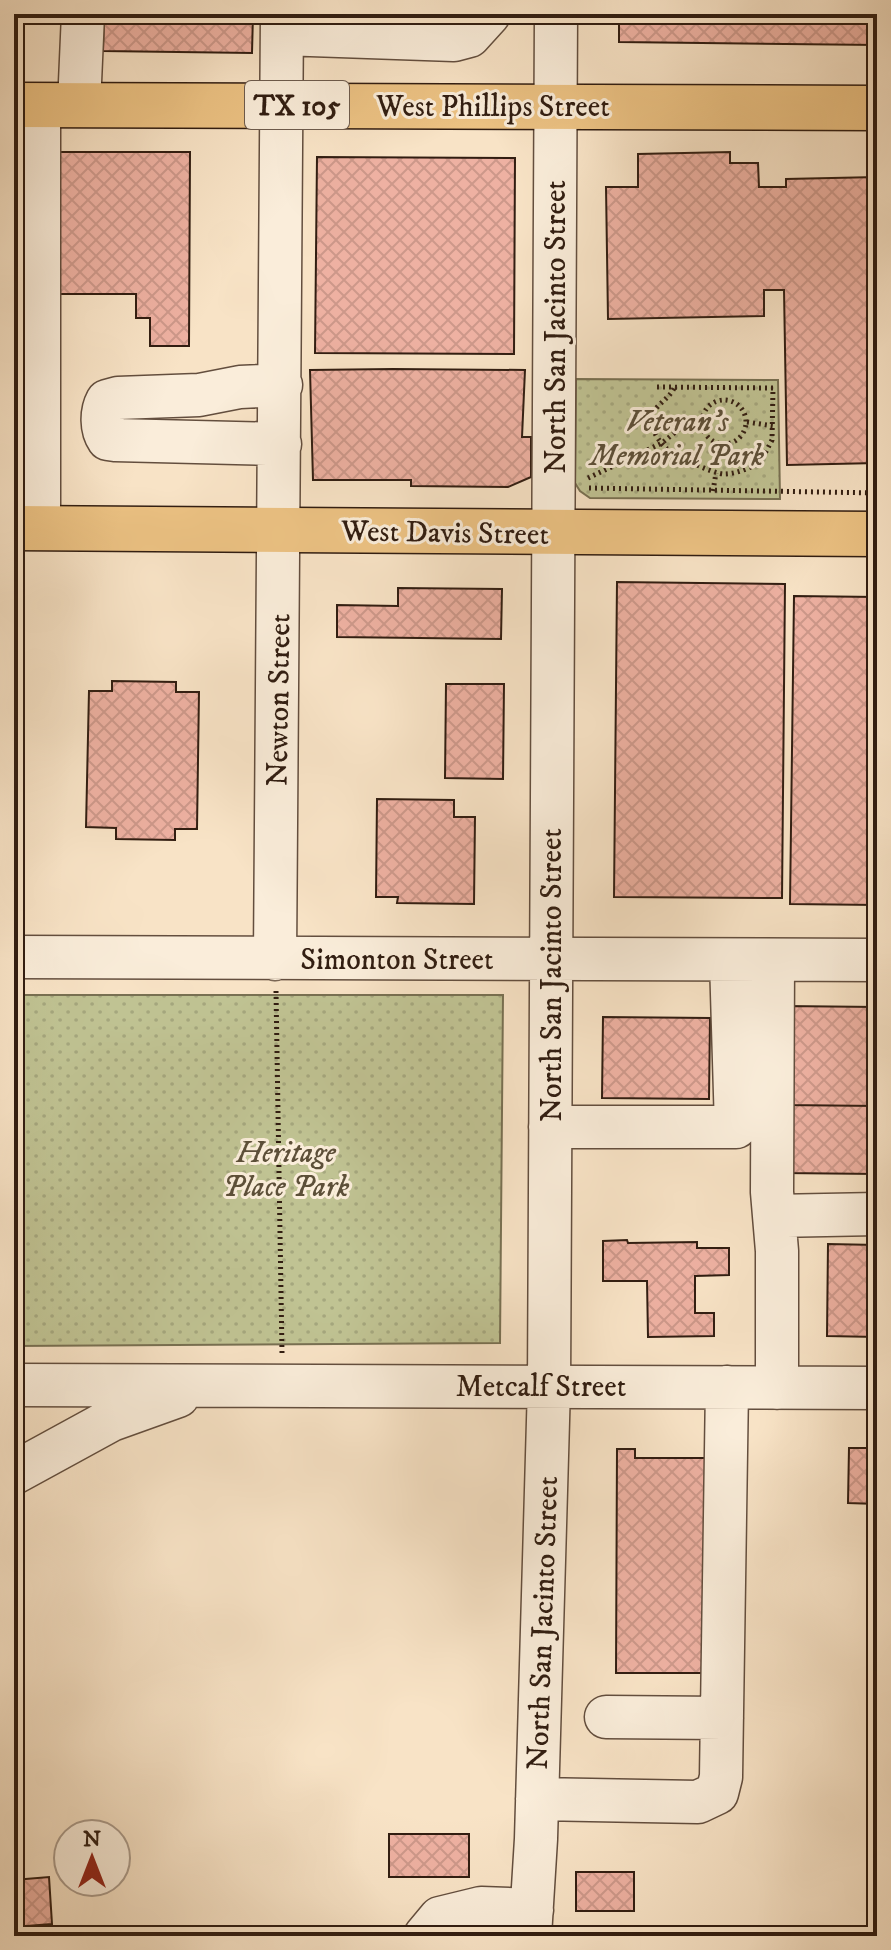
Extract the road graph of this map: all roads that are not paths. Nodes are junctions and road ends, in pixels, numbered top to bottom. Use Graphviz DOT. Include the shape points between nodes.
graph roads {
  1 [pos="83,14"];
  2 [pos="489,14"];
  3 [pos="556,14"];
  4 [pos="282,24"];
  5 [pos="44,105"];
  6 [pos="282,105"];
  7 [pos="556,107"];
  8 [pos="877,108"];
  9 [pos="26,198"];
  10 [pos="27,355"];
  11 [pos="281,385"];
  12 [pos="27,434"];
  13 [pos="280,444"];
  14 [pos="27,528"];
  15 [pos="279,529"];
  16 [pos="554,534"];
  17 [pos="877,534"];
  18 [pos="14,957"];
  19 [pos="275,959"];
  20 [pos="551,959"];
  21 [pos="731,960"];
  22 [pos="773,960"];
  23 [pos="877,960"];
  24 [pos="550,1127"];
  25 [pos="877,1214"];
  26 [pos="774,1216"];
  27 [pos="14,1385"];
  28 [pos="549,1386"];
  29 [pos="206,1387"];
  30 [pos="727,1387"];
  31 [pos="777,1388"];
  32 [pos="877,1388"];
  33 [pos="14,1473"];
  34 [pos="606,1717"];
  35 [pos="722,1718"];
  36 [pos="537,1799"];
  37 [pos="531,1923"];
  38 [pos="425,1936"];
  1 -- 5 [label="street"];
  2 -- 4 [label="street" via="469,36 454,40"];
  3 -- 7 [label="street, North San Jacinto Street"];
  4 -- 6 [label="street, Newton Street"];
  5 -- 6 [label="main road, West Phillips Street / TX 105"];
  5 -- 9 [label="street"];
  6 -- 7 [label="main road, West Phillips Street / TX 105"];
  6 -- 11 [label="street, Newton Street"];
  7 -- 8 [label="main road, West Phillips Street / TX 105"];
  7 -- 16 [label="street, North San Jacinto Street"];
  9 -- 10 [label="street"];
  10 -- 12 [label="street"];
  11 -- 13 [label="street, Newton Street"];
  11 -- 13 [label="street" via="118,398 104,407 103,433 115,440"];
  12 -- 14 [label="street"];
  13 -- 15 [label="street, Newton Street"];
  14 -- 15 [label="main road, West Davis Street"];
  15 -- 16 [label="main road, West Davis Street"];
  15 -- 19 [label="street, Newton Street"];
  16 -- 17 [label="main road, West Davis Street"];
  16 -- 20 [label="street, North San Jacinto Street"];
  18 -- 19 [label="street, Simonton Street"];
  19 -- 20 [label="street, Simonton Street"];
  20 -- 21 [label="street, Simonton Street"];
  20 -- 24 [label="street, North San Jacinto Street"];
  21 -- 22 [label="street, Simonton Street"];
  21 -- 24 [label="street" via="736,1127"];
  22 -- 23 [label="street, Simonton Street"];
  22 -- 26 [label="street"];
  24 -- 28 [label="street, North San Jacinto Street"];
  25 -- 26 [label="street"];
  26 -- 31 [label="street"];
  27 -- 29 [label="street, Metcalf Street"];
  28 -- 29 [label="street, Metcalf Street"];
  28 -- 30 [label="street, Metcalf Street"];
  28 -- 36 [label="street, North San Jacinto Street"];
  29 -- 33 [label="street" via="111,1420"];
  30 -- 31 [label="street, Metcalf Street"];
  30 -- 35 [label="street"];
  31 -- 32 [label="street, Metcalf Street"];
  34 -- 35 [label="street"];
  35 -- 36 [label="street" via="717,1793 698,1802"];
  36 -- 37 [label="street, North San Jacinto Street"];
  37 -- 38 [label="street" via="481,1908 440,1918"];
}
